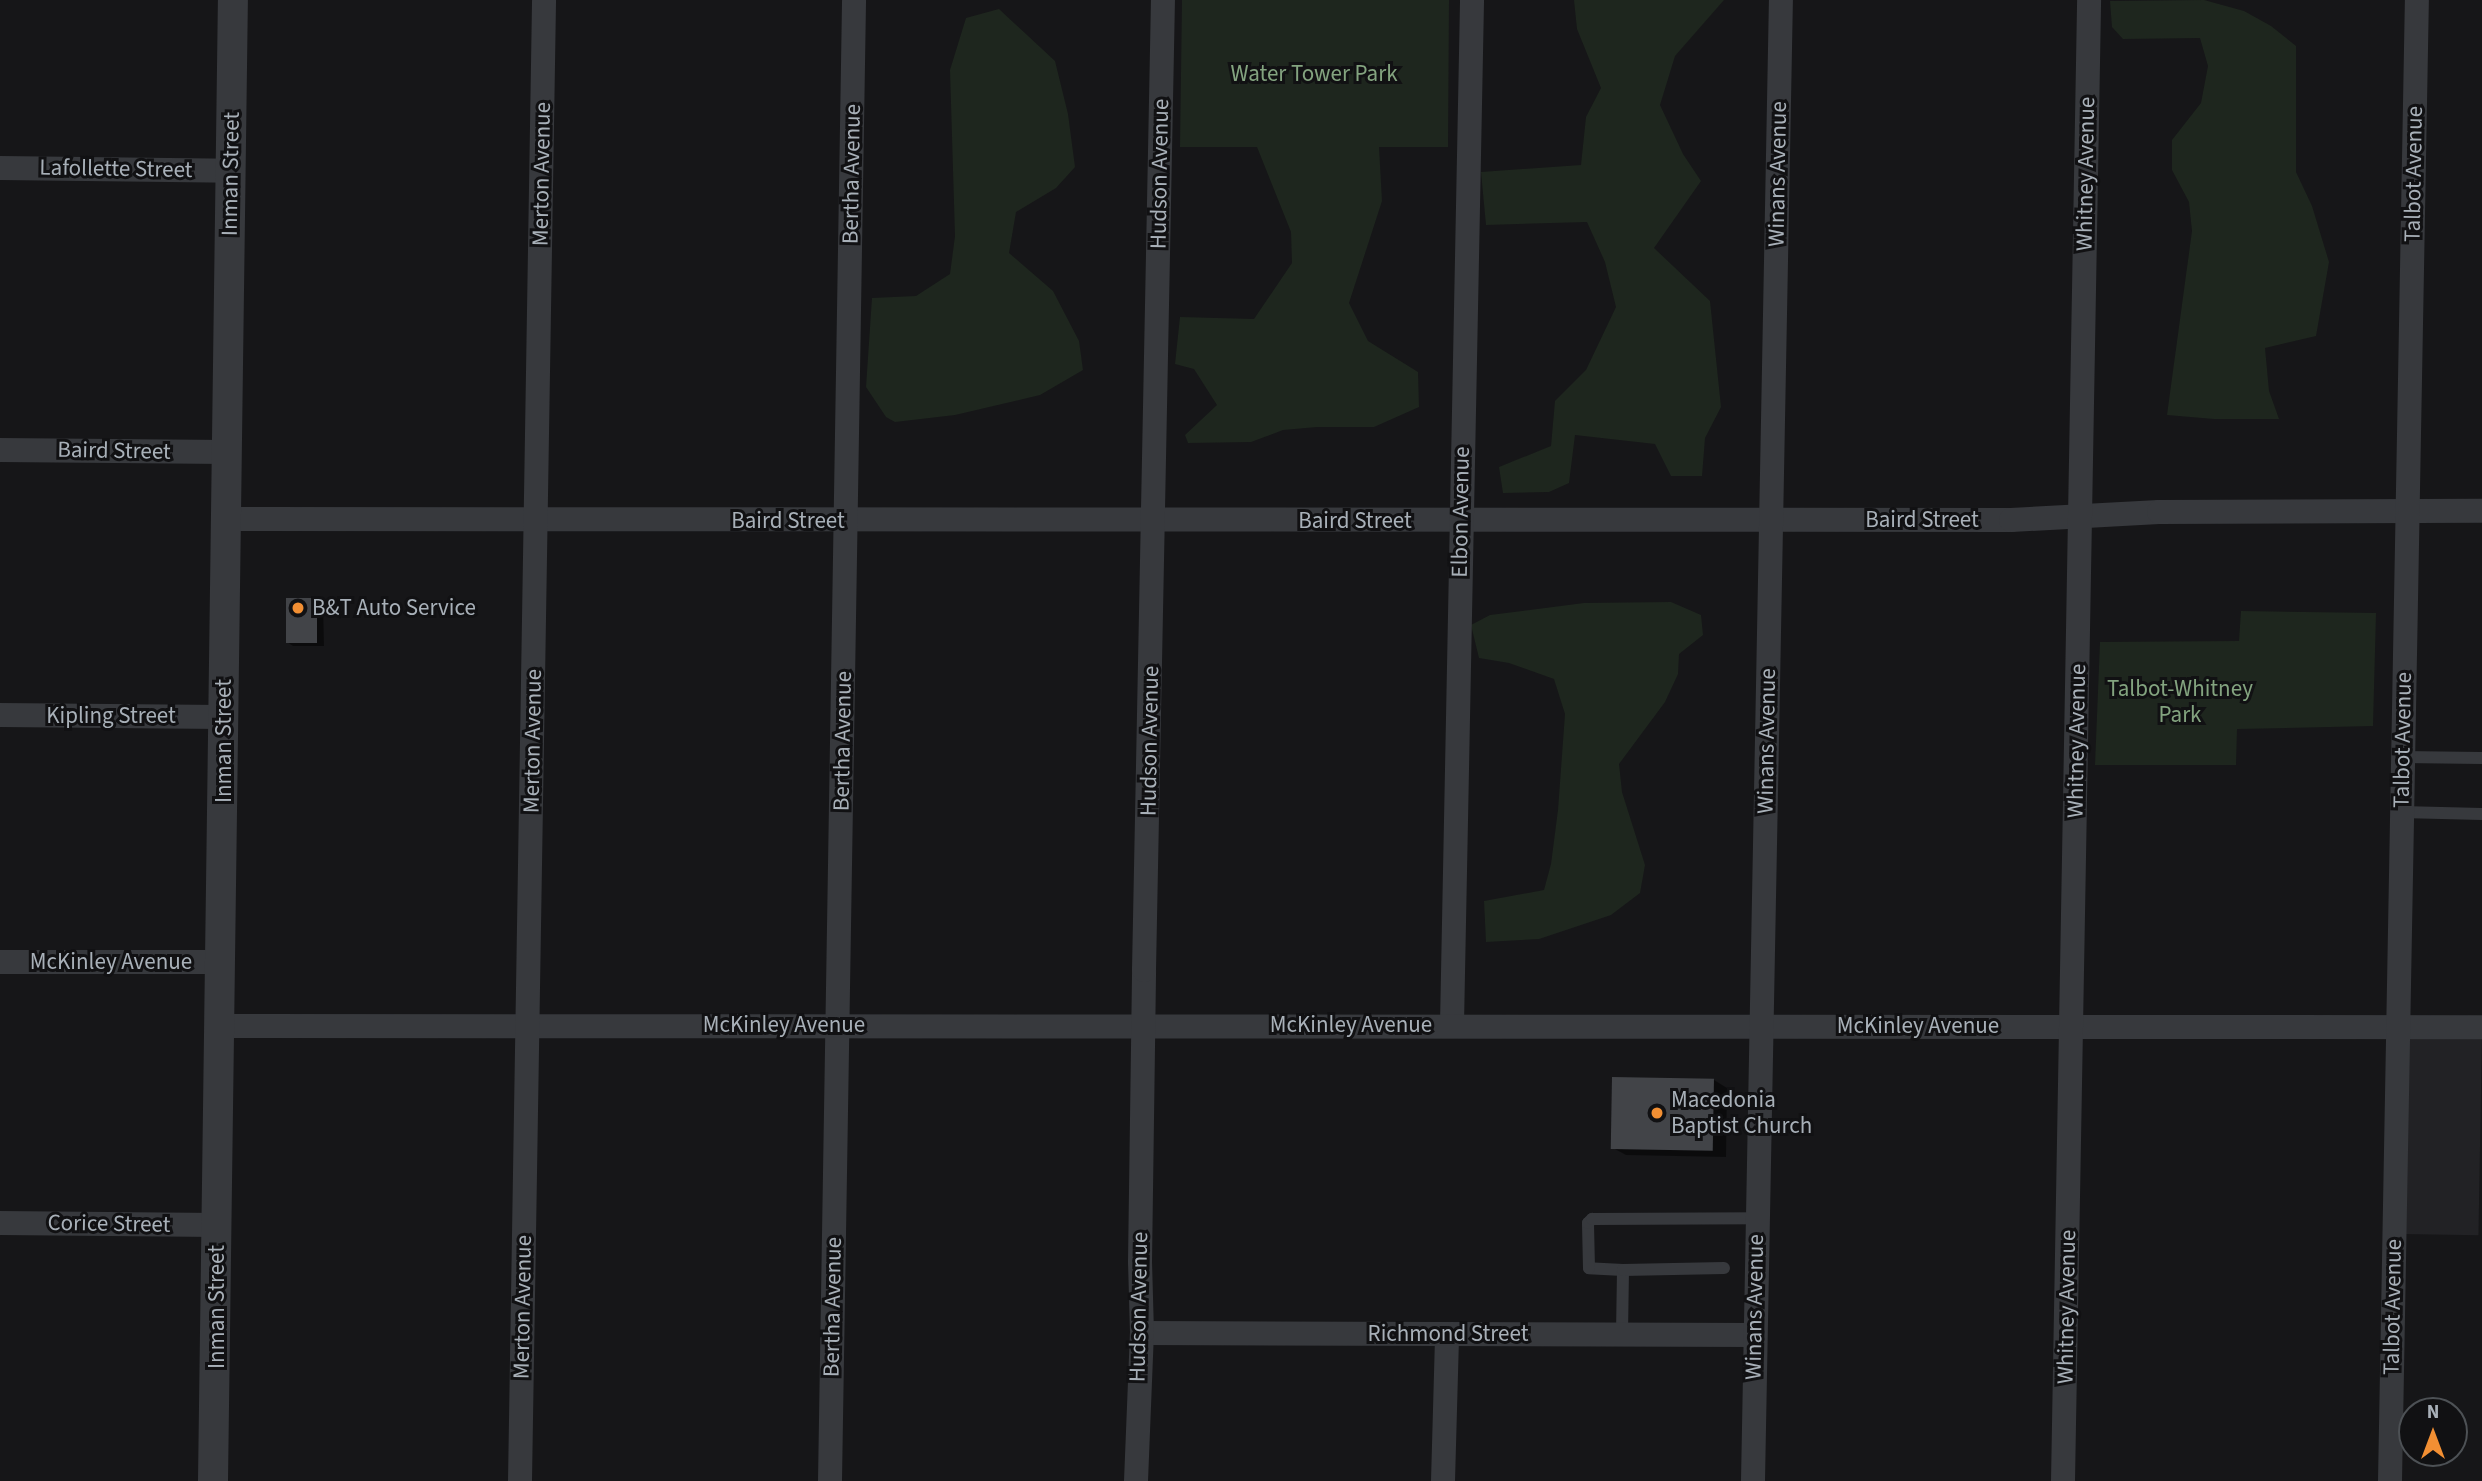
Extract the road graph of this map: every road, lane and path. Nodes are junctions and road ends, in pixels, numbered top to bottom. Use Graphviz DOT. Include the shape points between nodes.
graph roads {
  1 [pos="233,0"];
  2 [pos="544,0"];
  3 [pos="854,0"];
  4 [pos="1163,0"];
  5 [pos="1472,0"];
  6 [pos="1781,0"];
  7 [pos="2089,0"];
  8 [pos="2417,0"];
  9 [pos="0,168"];
  10 [pos="232,171"];
  11 [pos="0,450"];
  12 [pos="227,452"];
  13 [pos="2407,511"];
  14 [pos="2482,512"];
  15 [pos="2080,516"];
  16 [pos="227,519"];
  17 [pos="537,520"];
  18 [pos="1772,520"];
  19 [pos="847,521"];
  20 [pos="1152,521"];
  21 [pos="1461,521"];
  22 [pos="0,715"];
  23 [pos="223,716"];
  24 [pos="2402,757"];
  25 [pos="2482,758"];
  26 [pos="2401,812"];
  27 [pos="2482,814"];
  28 [pos="0,962"];
  29 [pos="221,962"];
  30 [pos="838,1025"];
  31 [pos="1143,1025"];
  32 [pos="1452,1025"];
  33 [pos="2073,1025"];
  34 [pos="221,1026"];
  35 [pos="528,1026"];
  36 [pos="1760,1027"];
  37 [pos="2397,1027"];
  38 [pos="2482,1027"];
  39 [pos="1757,1218"];
  40 [pos="0,1223"];
  41 [pos="218,1225"];
  42 [pos="1724,1268"];
  43 [pos="1623,1270"];
  44 [pos="1142,1333"];
  45 [pos="1447,1334"];
  46 [pos="1622,1334"];
  47 [pos="1754,1335"];
  48 [pos="213,1481"];
  49 [pos="520,1481"];
  50 [pos="830,1481"];
  51 [pos="1136,1481"];
  52 [pos="1443,1481"];
  53 [pos="1752,1481"];
  54 [pos="2063,1481"];
  55 [pos="2390,1481"];
  1 -- 10 [label="street, Inman Street"];
  2 -- 17 [label="street, Merton Avenue"];
  3 -- 19 [label="street, Bertha Avenue"];
  4 -- 20 [label="street, Hudson Avenue"];
  5 -- 21 [label="street, Elbon Avenue"];
  6 -- 18 [label="street, Winans Avenue"];
  7 -- 15 [label="street, Whitney Avenue"];
  8 -- 13 [label="street, Talbot Avenue"];
  9 -- 10 [label="street, Lafollette Street"];
  10 -- 12 [label="street, Inman Street"];
  11 -- 12 [label="street, Baird Street"];
  12 -- 16 [label="street, Inman Street"];
  13 -- 14 [label="street, Baird Street"];
  13 -- 15 [label="street, Baird Street"];
  13 -- 24 [label="street, Talbot Avenue"];
  15 -- 18 [label="street, Baird Street"];
  15 -- 33 [label="street, Whitney Avenue"];
  16 -- 17 [label="street, Baird Street"];
  16 -- 23 [label="street, Inman Street"];
  17 -- 19 [label="street, Baird Street"];
  17 -- 35 [label="street, Merton Avenue"];
  18 -- 21 [label="street, Baird Street"];
  18 -- 36 [label="street, Winans Avenue"];
  19 -- 20 [label="street, Baird Street"];
  19 -- 30 [label="street, Bertha Avenue"];
  20 -- 21 [label="street, Baird Street"];
  20 -- 31 [label="street, Hudson Avenue"];
  21 -- 32 [label="street, Elbon Avenue"];
  22 -- 23 [label="street, Kipling Street"];
  23 -- 29 [label="street, Inman Street"];
  24 -- 25 [label="lane"];
  24 -- 26 [label="street, Talbot Avenue"];
  26 -- 27 [label="lane"];
  26 -- 37 [label="street, Talbot Avenue"];
  28 -- 29 [label="street, McKinley Avenue"];
  29 -- 34 [label="street, Inman Street"];
  30 -- 31 [label="street, McKinley Avenue"];
  30 -- 35 [label="street, McKinley Avenue"];
  30 -- 50 [label="street, Bertha Avenue"];
  31 -- 32 [label="street, McKinley Avenue"];
  31 -- 44 [label="street, Hudson Avenue"];
  32 -- 36 [label="street, McKinley Avenue"];
  33 -- 36 [label="street, McKinley Avenue"];
  33 -- 37 [label="street, McKinley Avenue"];
  33 -- 54 [label="street, Whitney Avenue"];
  34 -- 35 [label="street, McKinley Avenue"];
  34 -- 41 [label="street, Inman Street"];
  35 -- 49 [label="street, Merton Avenue"];
  36 -- 39 [label="street, Winans Avenue"];
  37 -- 38 [label="street, McKinley Avenue"];
  37 -- 55 [label="street, Talbot Avenue"];
  39 -- 43 [label="lane" via="1592,1219 1588,1223 1589,1268"];
  39 -- 47 [label="street, Winans Avenue"];
  40 -- 41 [label="street, Corice Street"];
  41 -- 48 [label="street, Inman Street"];
  42 -- 43 [label="lane"];
  43 -- 46 [label="lane"];
  44 -- 45 [label="street, Richmond Street"];
  44 -- 51 [label="street, Hudson Avenue"];
  45 -- 46 [label="street, Richmond Street"];
  45 -- 52 [label="street"];
  46 -- 47 [label="street, Richmond Street"];
  47 -- 53 [label="street, Winans Avenue"];
}
